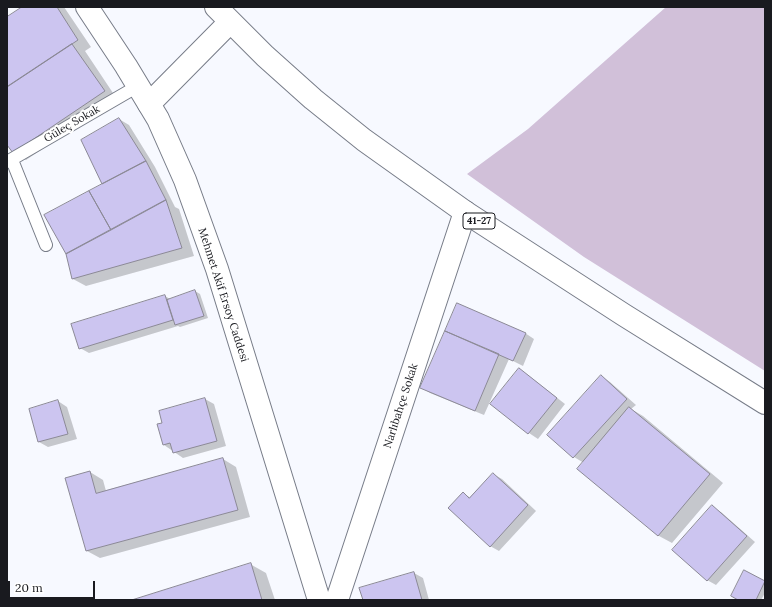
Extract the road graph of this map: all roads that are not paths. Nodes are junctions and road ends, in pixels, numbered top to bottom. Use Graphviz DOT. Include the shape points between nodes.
graph roads {
  1 [pos="87,7"];
  2 [pos="223,14"];
  3 [pos="138,86"];
  4 [pos="149,104"];
  5 [pos="9,161"];
  6 [pos="465,212"];
  7 [pos="46,245"];
  8 [pos="765,403"];
  9 [pos="319,600"];
  10 [pos="337,600"];
  1 -- 3 [label="main road, Mehmet Akif Ersoy Caddesi"];
  2 -- 4 [label="main road"];
  2 -- 6 [label="main road, 41-27" via="265,56 358,136"];
  3 -- 4 [label="main road, Mehmet Akif Ersoy Caddesi"];
  3 -- 5 [label="lane, Güleç Sokak"];
  4 -- 9 [label="main road, Mehmet Akif Ersoy Caddesi" via="185,180 217,269"];
  5 -- 7 [label="lane"];
  6 -- 8 [label="main road, 41-27"];
  6 -- 10 [label="main road, Narlıbahçe Sokak"];
}
